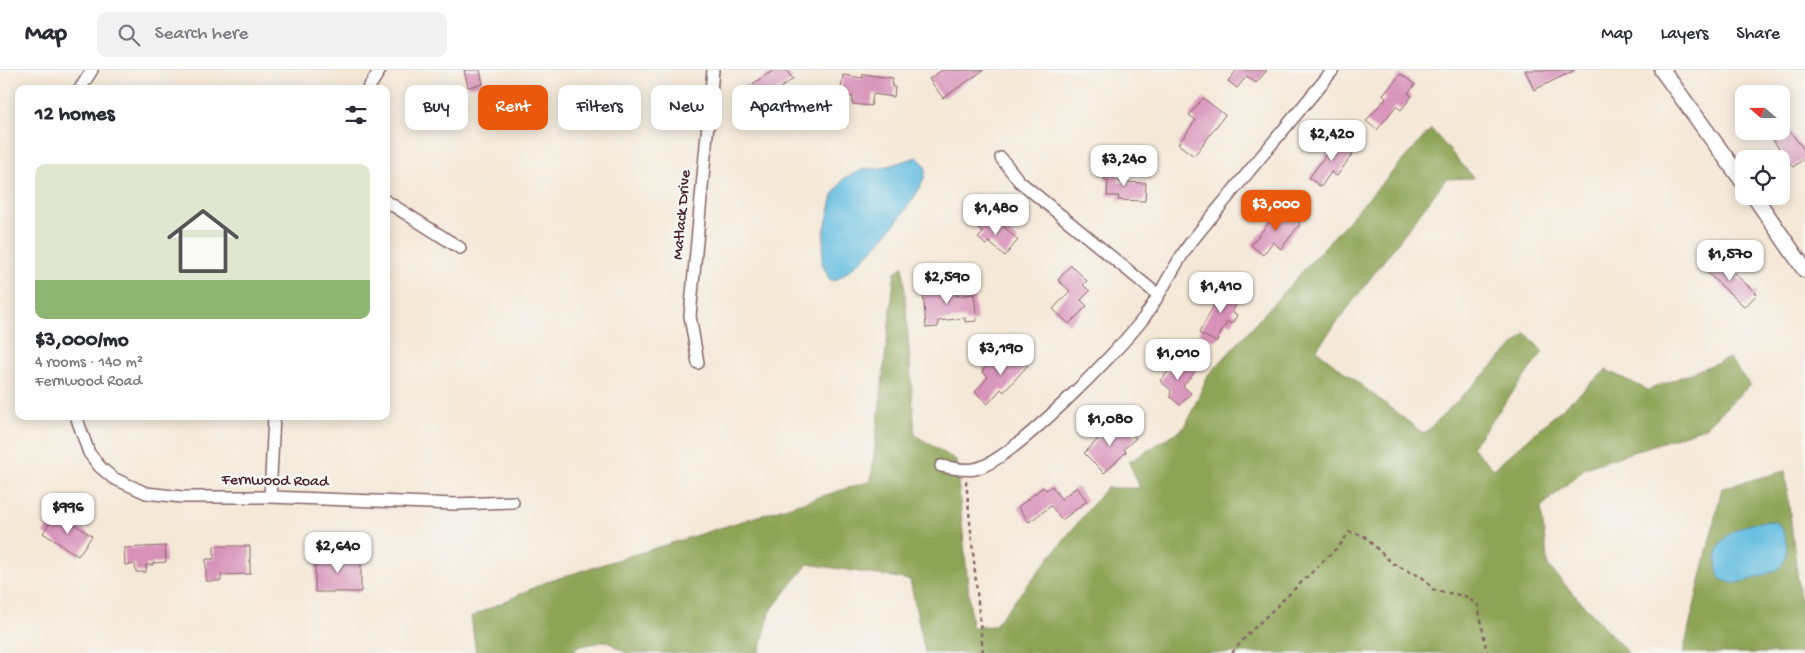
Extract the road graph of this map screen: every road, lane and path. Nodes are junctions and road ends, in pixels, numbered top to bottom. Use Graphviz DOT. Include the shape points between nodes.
graph roads {
  1 [pos="92,70"];
  2 [pos="380,70"];
  3 [pos="712,70"];
  4 [pos="1333,70"];
  5 [pos="1662,70"];
  6 [pos="83,85"];
  7 [pos="371,85"];
  8 [pos="1000,158"];
  9 [pos="1735,171"];
  10 [pos="390,203"];
  11 [pos="1760,205"];
  12 [pos="460,248"];
  13 [pos="1805,270"];
  14 [pos="1158,295"];
  15 [pos="698,363"];
  16 [pos="77,420"];
  17 [pos="274,420"];
  18 [pos="941,466"];
  19 [pos="964,470"];
  20 [pos="270,498"];
  21 [pos="513,502"];
  22 [pos="983,653"];
  23 [pos="1232,653"];
  24 [pos="1487,653"];
  1 -- 6 [label="street"];
  2 -- 7 [label="street"];
  3 -- 15 [label="street, Matlack Drive" via="690,316"];
  4 -- 14 [label="street" via="1189,245"];
  5 -- 9 [label="main road"];
  8 -- 14 [label="street" via="1019,181"];
  10 -- 12 [label="street"];
  11 -- 13 [label="main road"];
  14 -- 19 [label="street" via="1113,352 1047,417 993,462"];
  16 -- 20 [label="street, Fernwood Road" via="89,453 100,467 113,478 146,493 182,497"];
  17 -- 20 [label="street"];
  18 -- 19 [label="street"];
  19 -- 22 [label="path"];
  20 -- 21 [label="street, Fernwood Road" via="455,504"];
  23 -- 24 [label="path" via="1341,544 1349,532 1363,535 1392,563 1424,578 1434,590 1465,596 1478,605"];
}
